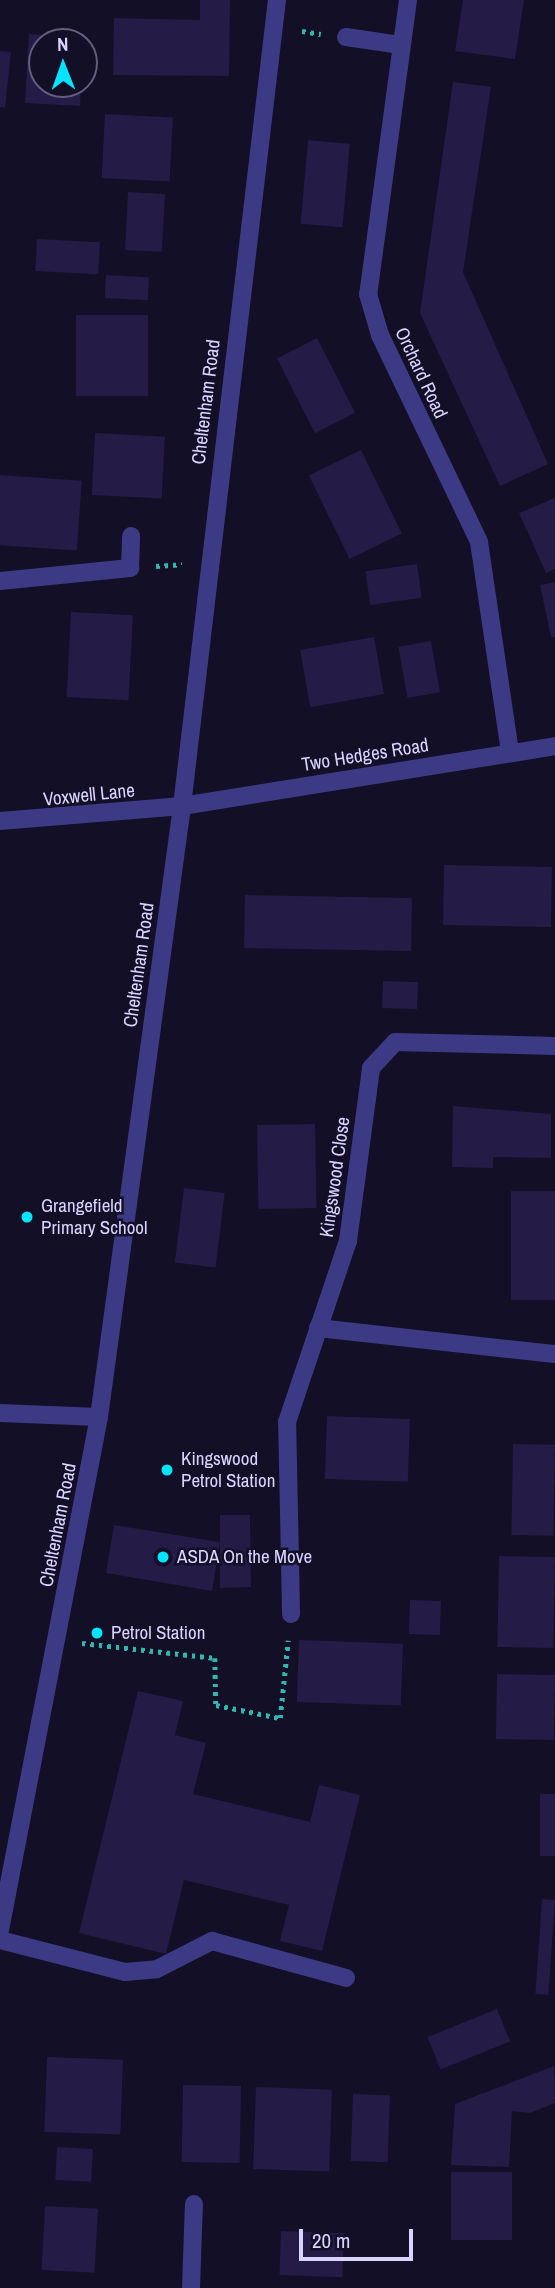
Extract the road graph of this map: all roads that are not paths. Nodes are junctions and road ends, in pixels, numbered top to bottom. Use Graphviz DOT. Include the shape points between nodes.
graph roads {
  1 [pos="277,0"];
  2 [pos="408,0"];
  3 [pos="346,37"];
  4 [pos="401,46"];
  5 [pos="131,536"];
  6 [pos="0,581"];
  7 [pos="555,746"];
  8 [pos="510,753"];
  9 [pos="182,806"];
  10 [pos="0,821"];
  11 [pos="555,1046"];
  12 [pos="318,1328"];
  13 [pos="555,1354"];
  14 [pos="0,1413"];
  15 [pos="99,1417"];
  16 [pos="291,1614"];
  17 [pos="0,1930"];
  18 [pos="0,1940"];
  19 [pos="346,1978"];
  20 [pos="194,2204"];
  21 [pos="191,2288"];
  1 -- 9 [label="street, Cheltenham Road" via="207,562"];
  2 -- 4 [label="street, Orchard Road"];
  3 -- 4 [label="street"];
  4 -- 8 [label="street, Orchard Road" via="368,294 380,335 478,542"];
  5 -- 6 [label="street" via="130,568"];
  7 -- 8 [label="street, Two Hedges Road"];
  8 -- 9 [label="street, Two Hedges Road"];
  9 -- 10 [label="street, Voxwell Lane"];
  9 -- 15 [label="street, Cheltenham Road"];
  11 -- 12 [label="street, Kingswood Close" via="395,1042 371,1068 348,1241"];
  12 -- 13 [label="street"];
  12 -- 16 [label="street, Kingswood Close" via="287,1422"];
  14 -- 15 [label="street"];
  15 -- 17 [label="street, Cheltenham Road"];
  18 -- 19 [label="street" via="125,1972 157,1969 212,1941"];
  20 -- 21 [label="street"];
}
